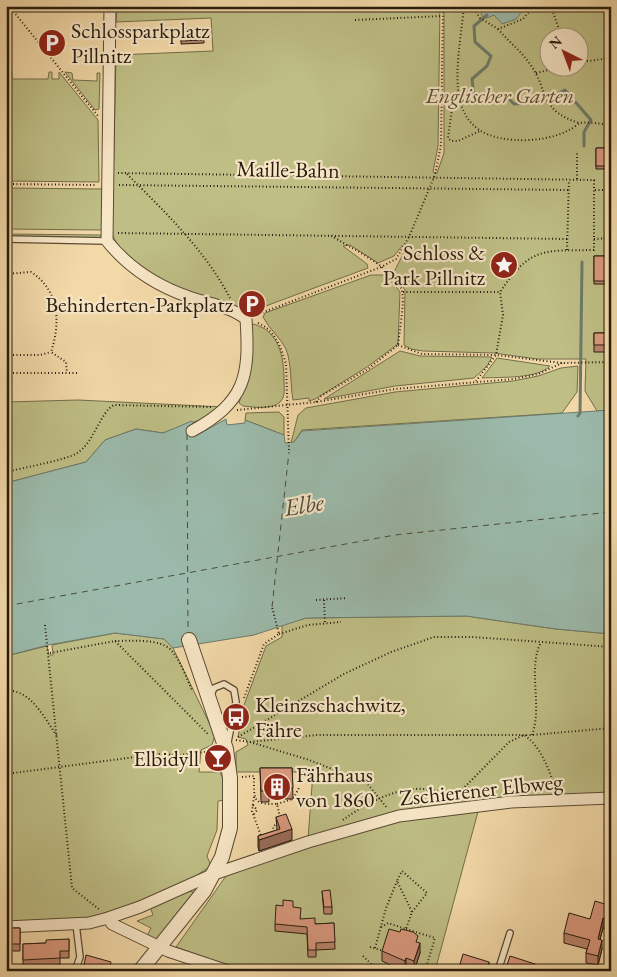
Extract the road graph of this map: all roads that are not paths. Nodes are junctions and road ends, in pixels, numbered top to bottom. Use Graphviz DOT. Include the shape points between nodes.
graph roads {
  1 [pos="110,6"];
  2 [pos="107,237"];
  3 [pos="6,239"];
  4 [pos="192,431"];
  5 [pos="188,640"];
  6 [pos="209,699"];
  7 [pos="225,746"];
  8 [pos="611,798"];
  9 [pos="214,874"];
  10 [pos="108,918"];
  11 [pos="76,924"];
  12 [pos="6,927"];
  13 [pos="510,934"];
  14 [pos="160,947"];
  15 [pos="205,967"];
  16 [pos="76,971"];
  17 [pos="140,971"];
  18 [pos="228,971"];
  19 [pos="498,971"];
  1 -- 2 [label="street"];
  2 -- 3 [label="lane"];
  2 -- 4 [label="street" via="123,259 163,285 242,316 248,348 237,394 213,420"];
  5 -- 6 [label="street"];
  6 -- 7 [label="street"];
  6 -- 7 [label="lane" via="214,688 224,684 234,690 236,702"];
  7 -- 9 [label="street" via="230,778 230,828"];
  8 -- 9 [label="street, Zschierener Elbweg" via="463,806 399,816 317,839"];
  9 -- 10 [label="street, Zschierener Elbweg"];
  9 -- 14 [label="street" via="194,906"];
  10 -- 11 [label="street, Zschierener Elbweg"];
  10 -- 14 [label="street" via="112,924"];
  11 -- 12 [label="street, Zschierener Elbweg"];
  11 -- 16 [label="lane" via="80,957"];
  13 -- 19 [label="lane"];
  14 -- 15 [label="street"];
  14 -- 17 [label="street"];
  15 -- 18 [label="street"];
}
